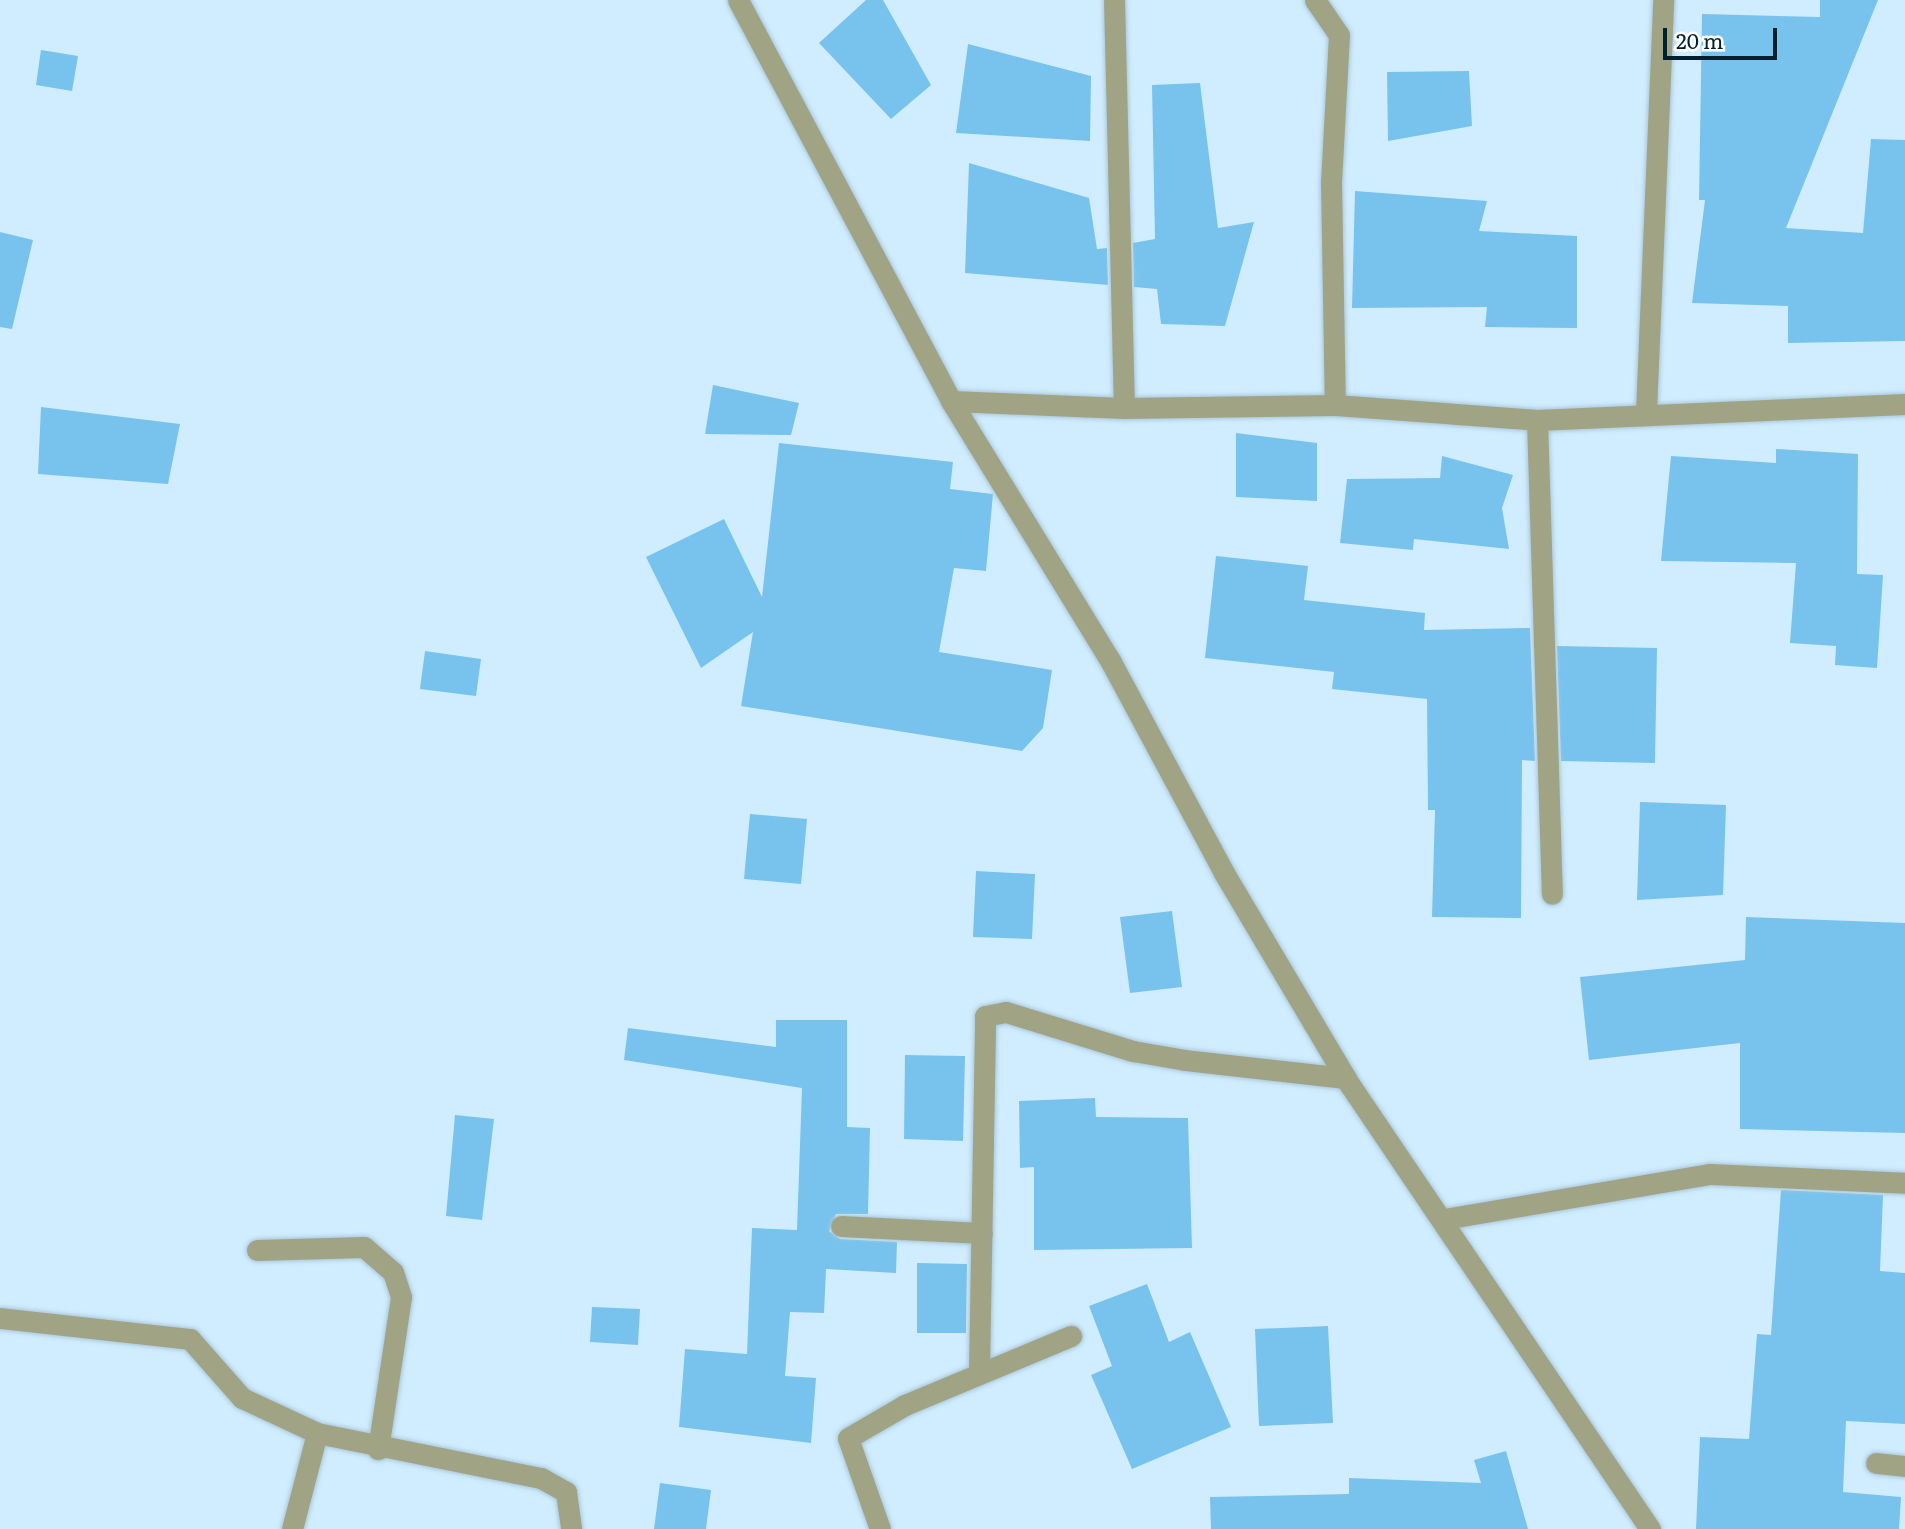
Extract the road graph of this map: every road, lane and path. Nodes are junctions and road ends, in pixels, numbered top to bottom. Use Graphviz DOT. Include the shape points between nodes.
graph roads {
  1 [pos="738,0"];
  2 [pos="1114,0"];
  3 [pos="1315,0"];
  4 [pos="1663,0"];
  5 [pos="951,401"];
  6 [pos="1905,404"];
  7 [pos="1335,405"];
  8 [pos="1124,408"];
  9 [pos="1646,412"];
  10 [pos="1537,421"];
  11 [pos="1552,894"];
  12 [pos="1346,1078"];
  13 [pos="1905,1183"];
  14 [pos="1444,1219"];
  15 [pos="841,1226"];
  16 [pos="982,1233"];
  17 [pos="257,1250"];
  18 [pos="0,1318"];
  19 [pos="1071,1336"];
  20 [pos="979,1371"];
  21 [pos="317,1433"];
  22 [pos="378,1449"];
  23 [pos="1876,1463"];
  24 [pos="1905,1466"];
  25 [pos="292,1529"];
  26 [pos="571,1529"];
  27 [pos="880,1529"];
  28 [pos="1650,1529"];
  1 -- 5 [label="street"];
  2 -- 8 [label="street"];
  3 -- 7 [label="street" via="1339,35 1331,182"];
  4 -- 9 [label="street"];
  5 -- 8 [label="street"];
  5 -- 12 [label="street" via="1111,662 1224,873"];
  6 -- 9 [label="street"];
  7 -- 8 [label="street"];
  7 -- 10 [label="street"];
  9 -- 10 [label="street"];
  10 -- 11 [label="street"];
  12 -- 14 [label="street"];
  12 -- 16 [label="street" via="1133,1051 995,1010 981,1022"];
  13 -- 14 [label="street" via="1710,1174"];
  14 -- 28 [label="street"];
  15 -- 16 [label="street"];
  16 -- 20 [label="street"];
  17 -- 22 [label="street" via="364,1247 393,1272 401,1297"];
  18 -- 21 [label="street" via="190,1339 242,1398"];
  19 -- 20 [label="street"];
  20 -- 27 [label="street" via="848,1438"];
  21 -- 22 [label="street"];
  21 -- 25 [label="street"];
  22 -- 26 [label="street" via="541,1478 566,1492"];
  23 -- 24 [label="street"];
}
